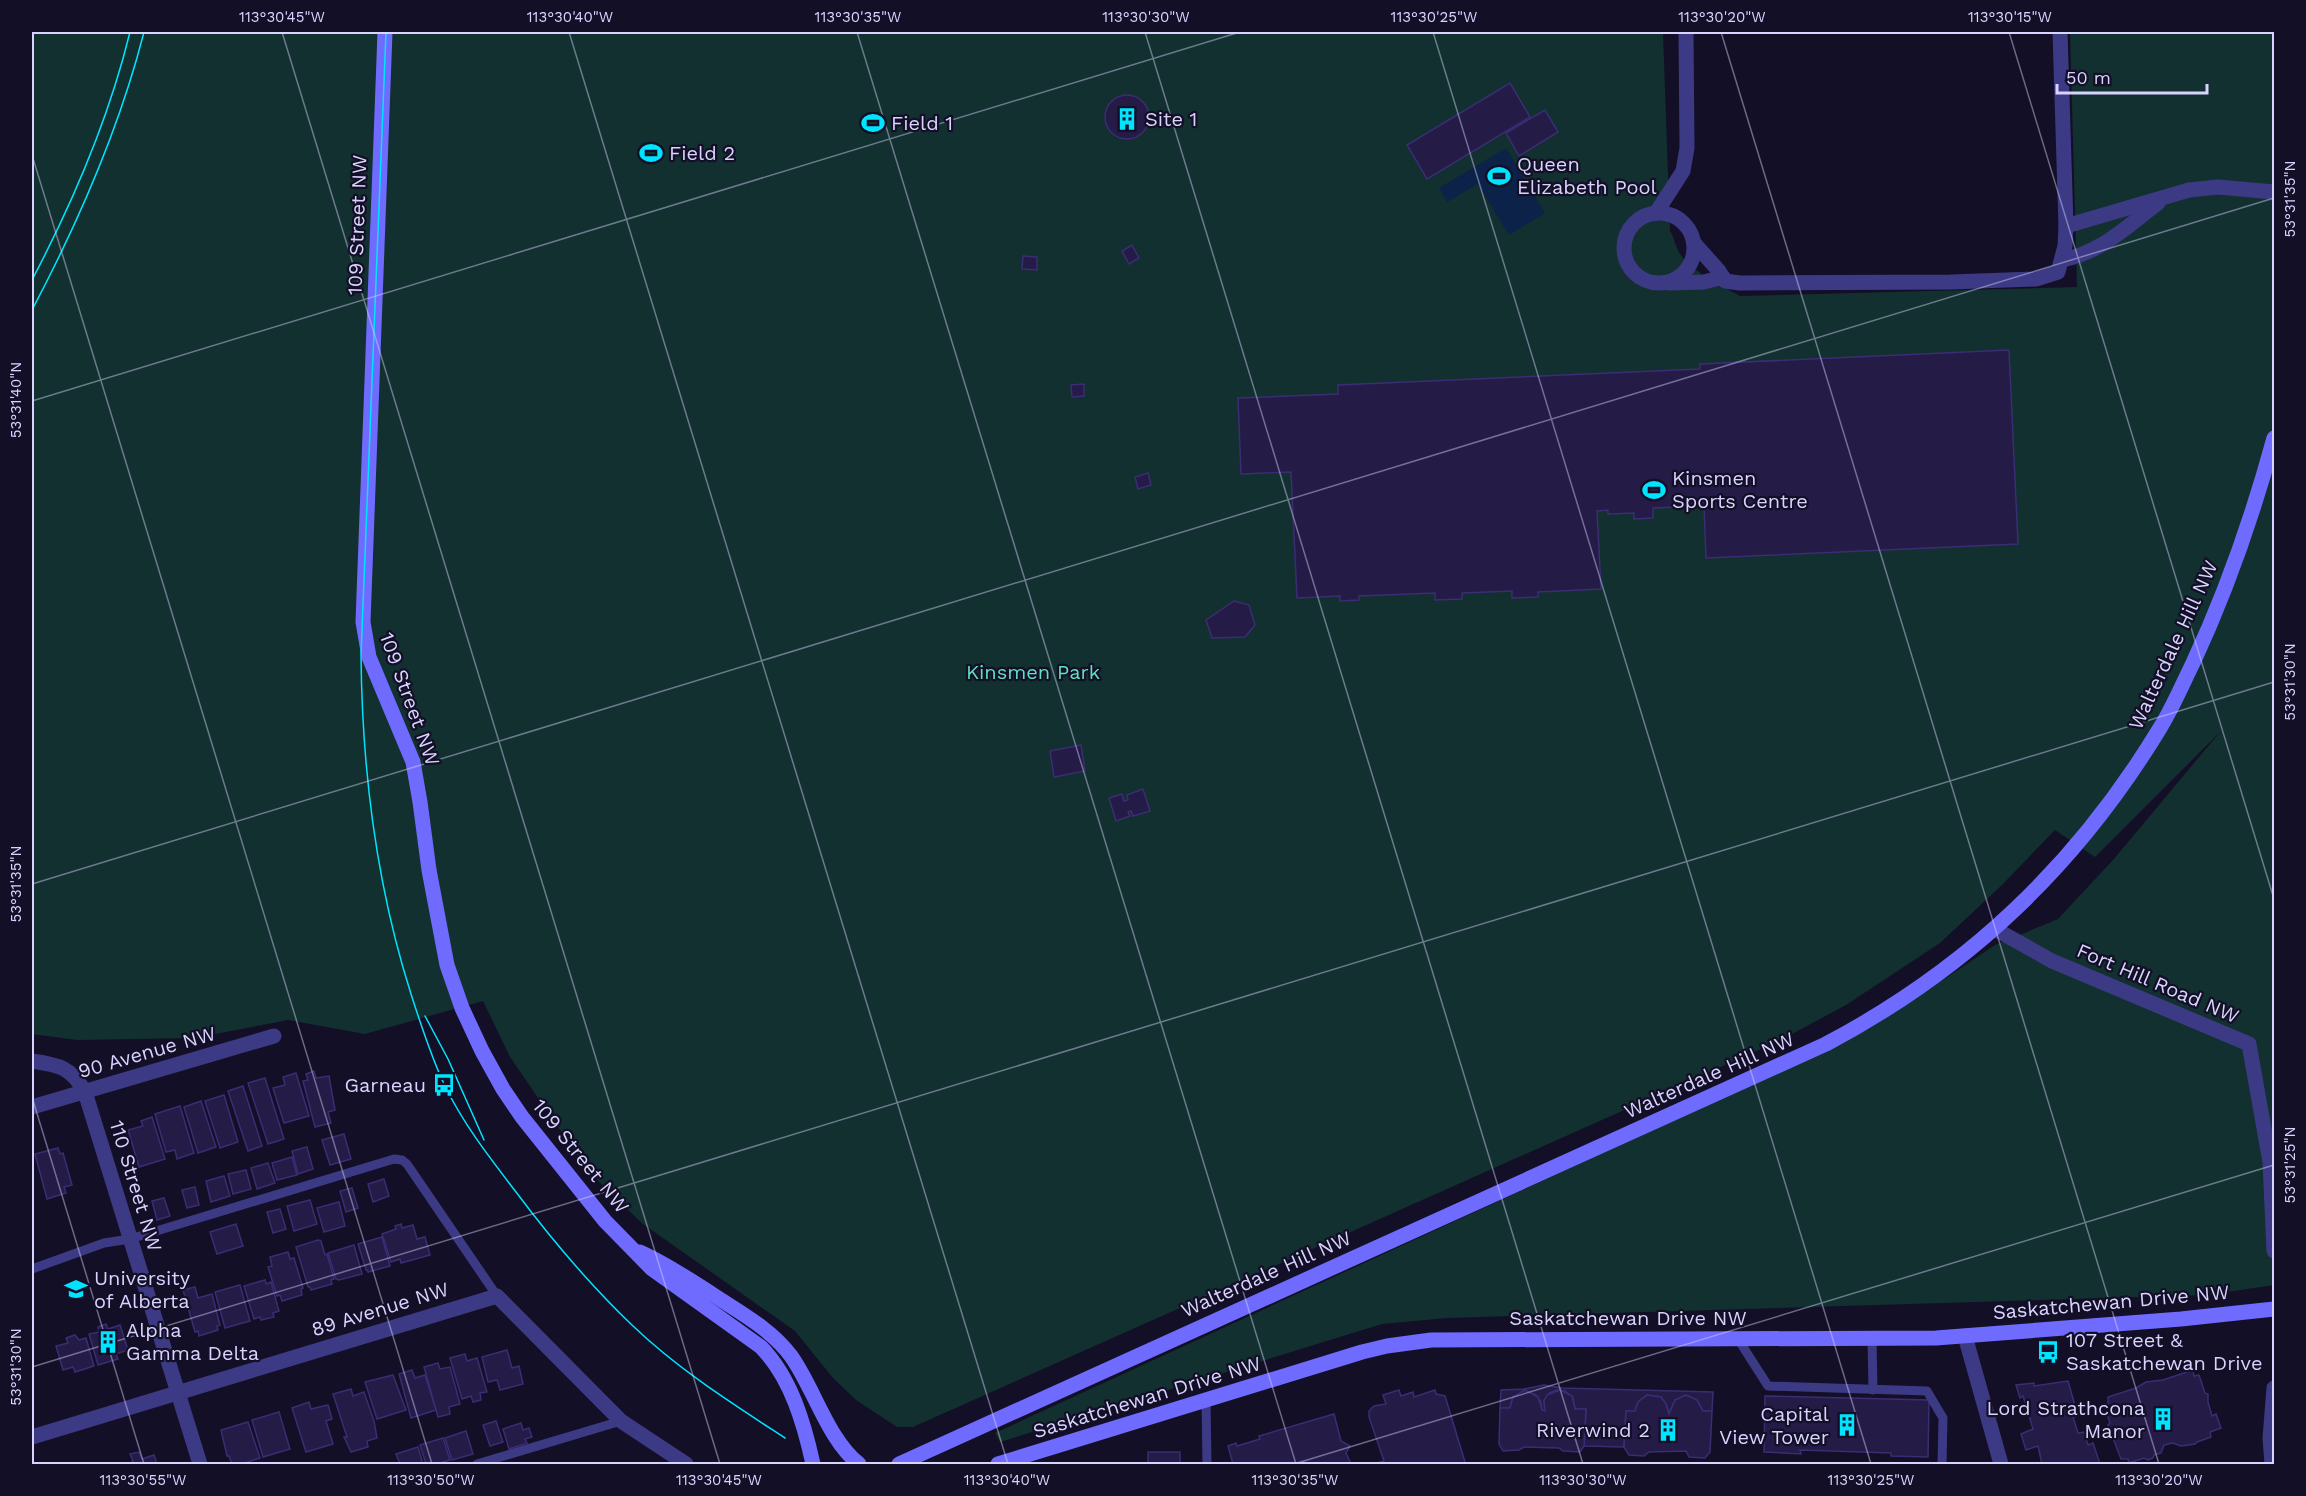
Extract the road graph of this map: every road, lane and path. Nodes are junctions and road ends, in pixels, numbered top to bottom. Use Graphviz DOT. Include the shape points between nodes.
graph roads {
  1 [pos="386,32"];
  2 [pos="1686,32"];
  3 [pos="2060,32"];
  4 [pos="2274,192"];
  5 [pos="2165,197"];
  6 [pos="1656,213"];
  7 [pos="2066,226"];
  8 [pos="1694,243"];
  9 [pos="2062,260"];
  10 [pos="1723,277"];
  11 [pos="1665,283"];
  12 [pos="2274,438"];
  13 [pos="1995,928"];
  14 [pos="274,1036"];
  15 [pos="32,1061"];
  16 [pos="85,1092"];
  17 [pos="32,1107"];
  18 [pos="130,1239"];
  19 [pos="632,1249"];
  20 [pos="2274,1251"];
  21 [pos="32,1269"];
  22 [pos="497,1296"];
  23 [pos="2274,1308"];
  24 [pos="1965,1336"];
  25 [pos="1872,1338"];
  26 [pos="1738,1339"];
  27 [pos="2274,1388"];
  28 [pos="1873,1390"];
  29 [pos="177,1392"];
  30 [pos="1206,1401"];
  31 [pos="621,1421"];
  32 [pos="32,1437"];
  33 [pos="200,1464"];
  34 [pos="477,1464"];
  35 [pos="686,1464"];
  36 [pos="813,1464"];
  37 [pos="859,1464"];
  38 [pos="899,1464"];
  39 [pos="998,1464"];
  40 [pos="1207,1464"];
  41 [pos="1942,1464"];
  42 [pos="2001,1464"];
  43 [pos="2272,1464"];
  1 -- 19 [label="main road, 109 Street NW" via="363,622 369,657 413,762 447,965 462,1008 502,1089 605,1221"];
  2 -- 6 [label="street" via="1687,148 1683,171"];
  3 -- 7 [label="street"];
  4 -- 5 [label="street" via="2218,187"];
  5 -- 7 [label="street"];
  5 -- 9 [label="street" via="2108,242 2091,252"];
  6 -- 8 [label="street" via="1679,219 1688,227"];
  6 -- 11 [label="street" via="1636,221 1629,230 1624,252 1627,263 1642,279"];
  7 -- 9 [label="street"];
  8 -- 10 [label="street"];
  8 -- 11 [label="street" via="1692,262 1685,272"];
  9 -- 10 [label="street" via="2058,272 2036,279 1740,283 1725,281"];
  10 -- 11 [label="street" via="1704,282"];
  12 -- 13 [label="main road, Walterdale Hill NW" via="2238,556 2162,726 2068,857"];
  13 -- 20 [label="street, Fort Hill Road NW" via="2052,961 2249,1044 2270,1162"];
  13 -- 38 [label="main road, Walterdale Hill NW" via="1916,991 1826,1044"];
  14 -- 16 [label="street, 90 Avenue NW"];
  15 -- 16 [label="street" via="70,1072"];
  16 -- 17 [label="street, 90 Avenue NW"];
  16 -- 18 [label="street, 110 Street NW"];
  18 -- 21 [label="lane" via="104,1243"];
  18 -- 22 [label="lane" via="394,1159 402,1160"];
  18 -- 29 [label="street, 110 Street NW"];
  19 -- 36 [label="main road, 109 Street NW" via="652,1269 761,1347 774,1361 796,1407"];
  19 -- 37 [label="main road, 109 Street NW" via="659,1261 769,1333 790,1355 826,1422"];
  22 -- 29 [label="street, 89 Avenue NW"];
  22 -- 31 [label="street"];
  23 -- 24 [label="main road, Saskatchewan Drive NW"];
  24 -- 25 [label="main road, Saskatchewan Drive NW"];
  24 -- 42 [label="street"];
  25 -- 26 [label="main road, Saskatchewan Drive NW"];
  25 -- 28 [label="lane"];
  26 -- 28 [label="lane" via="1768,1386"];
  26 -- 30 [label="main road, Saskatchewan Drive NW" via="1406,1342"];
  27 -- 43 [label="street"];
  28 -- 41 [label="lane" via="1927,1391 1943,1418"];
  29 -- 32 [label="street, 89 Avenue NW"];
  29 -- 33 [label="street, 110 Street NW"];
  30 -- 39 [label="main road, Saskatchewan Drive NW"];
  30 -- 40 [label="lane"];
  31 -- 34 [label="lane"];
  31 -- 35 [label="street"];
}
